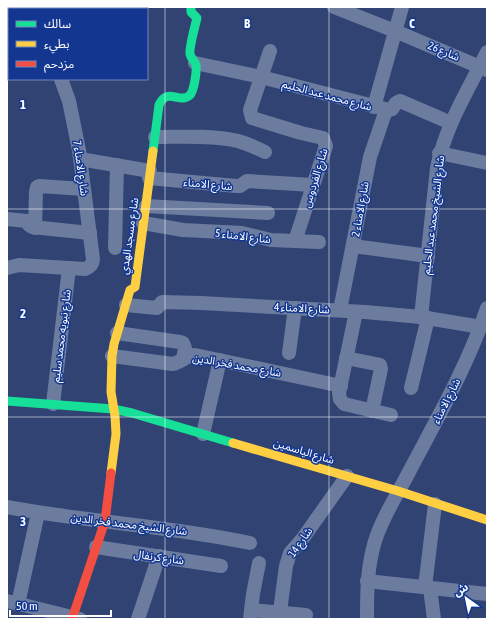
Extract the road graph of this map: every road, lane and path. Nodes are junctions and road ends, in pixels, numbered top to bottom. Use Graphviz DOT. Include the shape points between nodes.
graph roads {
  1 [pos="191,7"];
  2 [pos="334,7"];
  3 [pos="402,7"];
  4 [pos="395,30"];
  5 [pos="270,51"];
  6 [pos="487,52"];
  7 [pos="196,63"];
  8 [pos="483,68"];
  9 [pos="261,78"];
  10 [pos="61,80"];
  11 [pos="380,108"];
  12 [pos="451,123"];
  13 [pos="155,137"];
  14 [pos="265,152"];
  15 [pos="439,154"];
  16 [pos="80,159"];
  17 [pos="485,159"];
  18 [pos="117,165"];
  19 [pos="150,175"];
  20 [pos="313,185"];
  21 [pos="84,189"];
  22 [pos="146,206"];
  23 [pos="268,213"];
  24 [pos="7,219"];
  25 [pos="143,222"];
  26 [pos="35,228"];
  27 [pos="90,233"];
  28 [pos="296,241"];
  29 [pos="320,242"];
  30 [pos="353,246"];
  31 [pos="115,248"];
  32 [pos="428,256"];
  33 [pos="7,268"];
  34 [pos="69,268"];
  35 [pos="126,305"];
  36 [pos="295,308"];
  37 [pos="487,308"];
  38 [pos="340,310"];
  39 [pos="356,312"];
  40 [pos="425,317"];
  41 [pos="117,333"];
  42 [pos="482,333"];
  43 [pos="288,353"];
  44 [pos="112,356"];
  45 [pos="346,358"];
  46 [pos="183,359"];
  47 [pos="220,360"];
  48 [pos="341,386"];
  49 [pos="411,388"];
  50 [pos="7,401"];
  51 [pos="53,404"];
  52 [pos="113,409"];
  53 [pos="372,411"];
  54 [pos="391,415"];
  55 [pos="203,434"];
  56 [pos="347,476"];
  57 [pos="398,491"];
  58 [pos="435,504"];
  59 [pos="7,507"];
  60 [pos="38,513"];
  61 [pos="487,520"];
  62 [pos="104,521"];
  63 [pos="250,543"];
  64 [pos="96,548"];
  65 [pos="159,556"];
  66 [pos="259,563"];
  67 [pos="221,566"];
  68 [pos="367,581"];
  69 [pos="428,587"];
  70 [pos="487,594"];
  71 [pos="13,603"];
  72 [pos="250,614"];
  73 [pos="306,615"];
  74 [pos="279,616"];
  75 [pos="75,618"];
  76 [pos="138,619"];
  77 [pos="367,619"];
  78 [pos="434,619"];
  1 -- 7 [label="street, شارع مسجد الهدي" via="191,12 196,18 190,54"];
  2 -- 4 [label="street, شارع 26"];
  3 -- 4 [label="street, شارع الامناء 2"];
  4 -- 8 [label="street, شارع 26"];
  4 -- 11 [label="street, شارع الامناء 2"];
  5 -- 9 [label="street, شارع الفردوس"];
  6 -- 8 [label="street, شارع الشيخ محمد عبد الحليم"];
  7 -- 9 [label="street, شارع محمد عبد الحليم"];
  7 -- 13 [label="street, شارع مسجد الهدي" via="191,96 183,99 168,96 160,100"];
  8 -- 12 [label="street, شارع الشيخ محمد عبد الحليم"];
  9 -- 11 [label="street, شارع محمد عبد الحليم"];
  9 -- 20 [label="street, شارع الفردوس" via="250,110 252,118 323,138 325,142 326,146"];
  10 -- 16 [label="street, شارع الامناء 7" via="69,101"];
  11 -- 12 [label="street, شارع محمد عبد الحليم" via="392,109 396,102 400,101"];
  11 -- 30 [label="street, شارع الامناء 2"];
  12 -- 15 [label="street, شارع الشيخ محمد عبد الحليم"];
  13 -- 14 [label="street" via="234,140 250,144"];
  13 -- 19 [label="street, شارع مسجد الهدي"];
  15 -- 17 [label="street"];
  15 -- 32 [label="street, شارع الشيخ محمد عبد الحليم"];
  16 -- 18 [label="street, شارع الامناء"];
  16 -- 21 [label="street, شارع الامناء 7"];
  18 -- 19 [label="street, شارع الامناء"];
  18 -- 31 [label="street"];
  19 -- 20 [label="street, شارع الامناء" via="236,186 247,181"];
  19 -- 22 [label="street, شارع مسجد الهدي"];
  20 -- 28 [label="street, شارع الفردوس"];
  21 -- 26 [label="street" via="37,187"];
  21 -- 27 [label="street, شارع الامناء 7"];
  22 -- 23 [label="street"];
  22 -- 25 [label="street, شارع مسجد الهدي"];
  24 -- 26 [label="street" via="27,220 30,226"];
  25 -- 28 [label="street, شارع الامناء 5" via="183,230"];
  25 -- 35 [label="street, شارع مسجد الهدي" via="135,287 130,290"];
  26 -- 27 [label="street"];
  27 -- 34 [label="street, شارع الامناء 7" via="93,264 84,269"];
  28 -- 29 [label="street, شارع الامناء 5"];
  30 -- 32 [label="street"];
  30 -- 38 [label="street, شارع الامناء 2"];
  32 -- 40 [label="street, شارع الشيخ محمد عبد الحليم"];
  33 -- 34 [label="street" via="18,265"];
  34 -- 51 [label="street, شارع نبويه محمد سليم"];
  35 -- 36 [label="street, شارع الامناء 4" via="157,308 162,302"];
  35 -- 41 [label="street, شارع مسجد الهدي"];
  36 -- 38 [label="street, شارع الامناء 4"];
  36 -- 43 [label="street"];
  37 -- 42 [label="street, شارع الامناء"];
  38 -- 39 [label="street, شارع الامناء 4"];
  39 -- 40 [label="street, شارع الامناء 4"];
  39 -- 45 [label="street"];
  40 -- 42 [label="street, شارع الامناء 4"];
  40 -- 49 [label="street, شارع الشيخ محمد عبد الحليم"];
  41 -- 44 [label="street, شارع مسجد الهدي"];
  41 -- 46 [label="street" via="183,343"];
  42 -- 57 [label="street, شارع الامناء"];
  44 -- 46 [label="street, شارع محمد فخر الدين" via="173,364"];
  44 -- 52 [label="street, شارع مسجد الهدي" via="110,383"];
  45 -- 48 [label="street"];
  45 -- 53 [label="street" via="380,366"];
  46 -- 47 [label="street, شارع محمد فخر الدين" via="195,355"];
  47 -- 48 [label="street, شارع محمد فخر الدين"];
  47 -- 55 [label="street"];
  48 -- 53 [label="street" via="339,393 344,404"];
  50 -- 51 [label="street, شارع الياسمين"];
  51 -- 52 [label="street, شارع الياسمين"];
  52 -- 55 [label="street, شارع الياسمين" via="132,412"];
  52 -- 62 [label="street, شارع مسجد الهدي" via="116,434"];
  53 -- 54 [label="street"];
  55 -- 56 [label="street, شارع الياسمين"];
  56 -- 57 [label="street, شارع الياسمين"];
  56 -- 74 [label="street, شارع 14" via="290,553"];
  57 -- 58 [label="street, شارع الياسمين"];
  57 -- 68 [label="street, شارع الامناء" via="377,535"];
  58 -- 61 [label="street, شارع الياسمين"];
  58 -- 69 [label="street"];
  59 -- 60 [label="street, شارع الشيخ محمد فخر الدين"];
  60 -- 62 [label="street, شارع الشيخ محمد فخر الدين"];
  60 -- 71 [label="street"];
  62 -- 63 [label="street, شارع الشيخ محمد فخر الدين" via="193,532"];
  62 -- 64 [label="street, شارع مسجد الهدي"];
  64 -- 65 [label="street, شارع كرنفال"];
  64 -- 75 [label="street, شارع مسجد الهدي"];
  65 -- 67 [label="street, شارع كرنفال"];
  65 -- 76 [label="street"];
  66 -- 72 [label="street"];
  68 -- 69 [label="street"];
  68 -- 77 [label="street, شارع الامناء"];
  69 -- 70 [label="street"];
  69 -- 78 [label="street"];
  71 -- 75 [label="street"];
  72 -- 74 [label="street"];
  73 -- 74 [label="street"];
}
